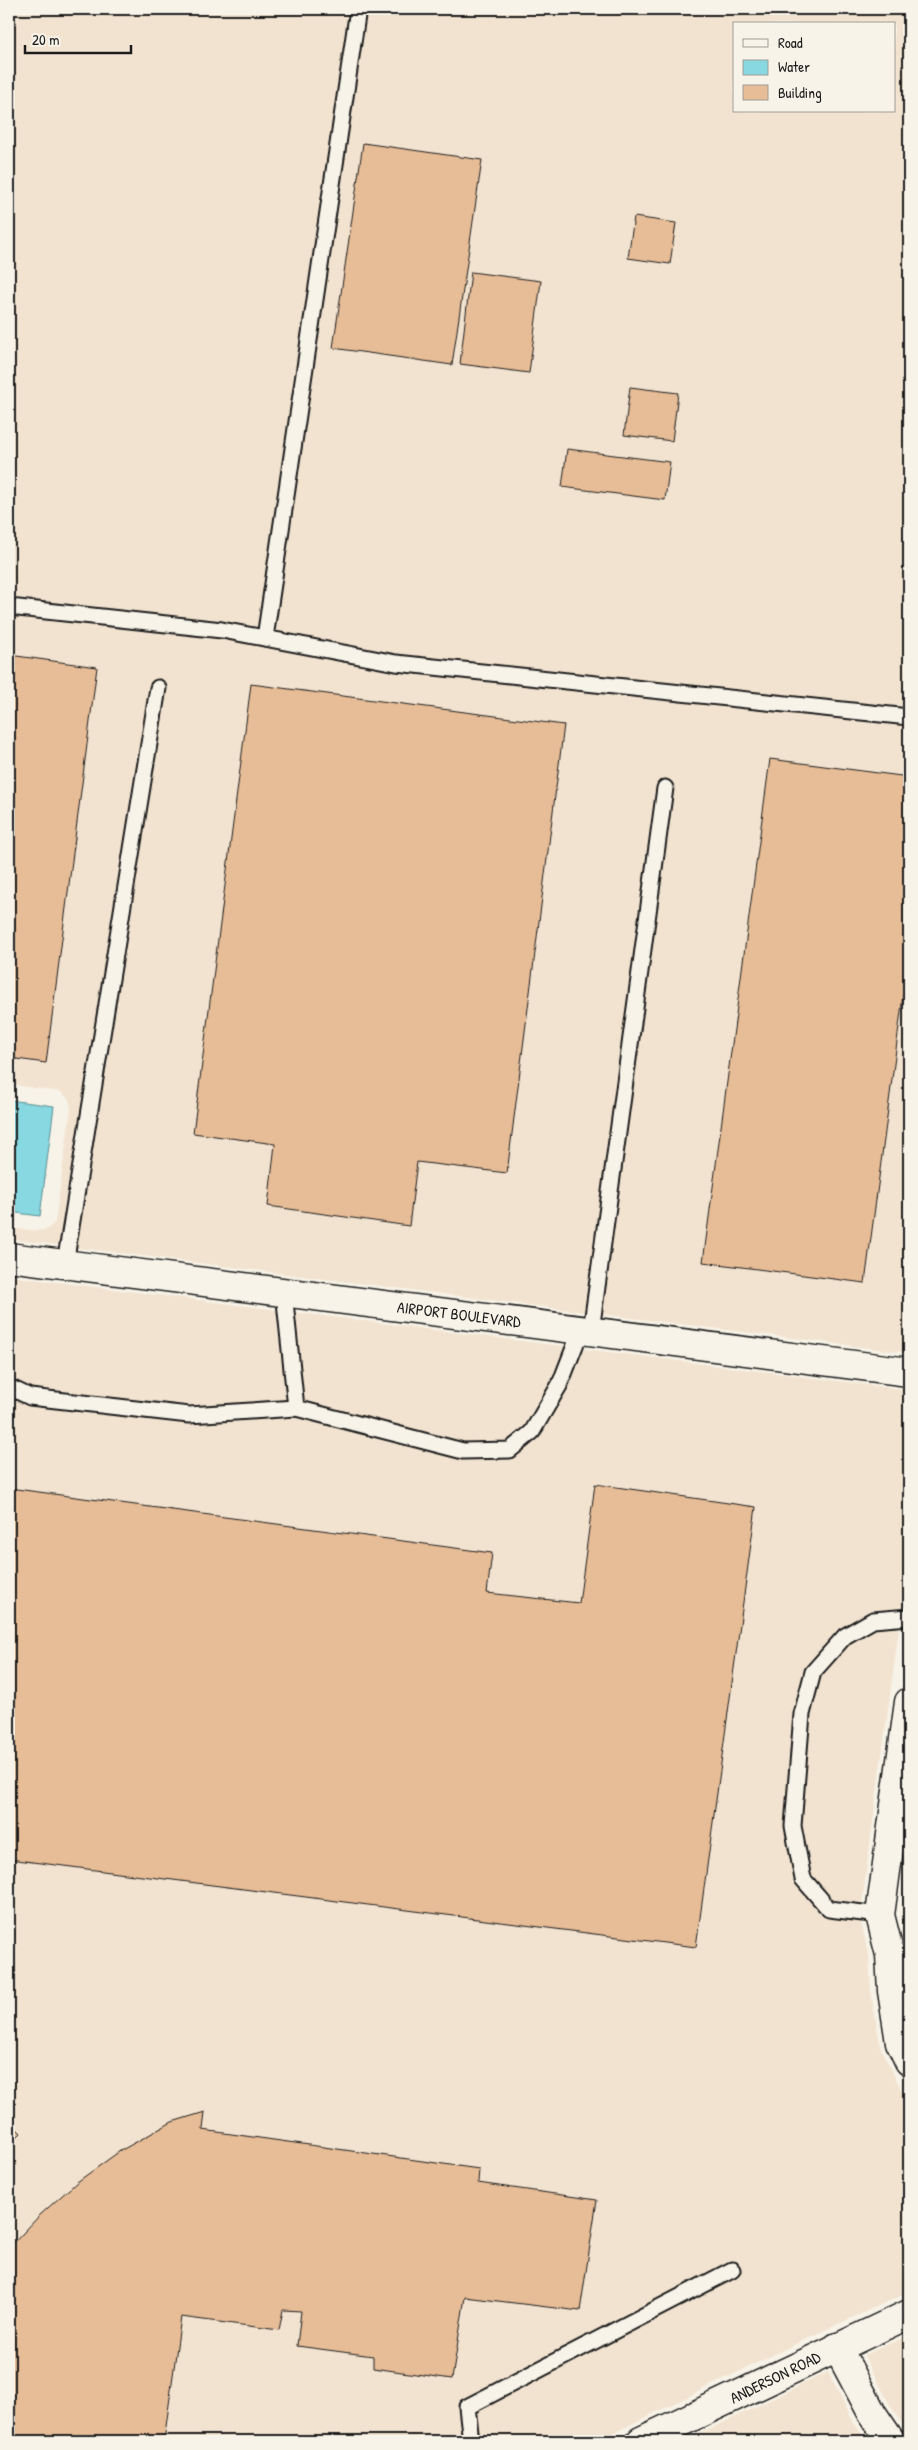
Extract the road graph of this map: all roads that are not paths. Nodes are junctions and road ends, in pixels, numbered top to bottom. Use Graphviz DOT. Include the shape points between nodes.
graph roads {
  1 [pos="358,9"];
  2 [pos="9,606"];
  3 [pos="265,638"];
  4 [pos="158,688"];
  5 [pos="909,718"];
  6 [pos="665,788"];
  7 [pos="9,1258"];
  8 [pos="64,1264"];
  9 [pos="284,1292"];
  10 [pos="586,1330"];
  11 [pos="909,1372"];
  12 [pos="9,1387"];
  13 [pos="296,1408"];
  14 [pos="909,1617"];
  15 [pos="909,1702"];
  16 [pos="880,1915"];
  17 [pos="909,2061"];
  18 [pos="732,2270"];
  19 [pos="909,2314"];
  20 [pos="837,2347"];
  21 [pos="472,2441"];
  22 [pos="641,2441"];
  23 [pos="890,2441"];
  1 -- 3 [label="lane"];
  2 -- 3 [label="lane" via="222,630"];
  3 -- 5 [label="lane" via="396,663"];
  4 -- 8 [label="lane"];
  6 -- 10 [label="lane"];
  7 -- 8 [label="street, AIRPORT BOULEVARD"];
  8 -- 9 [label="street, AIRPORT BOULEVARD"];
  9 -- 10 [label="street, AIRPORT BOULEVARD"];
  9 -- 13 [label="lane"];
  10 -- 11 [label="street, AIRPORT BOULEVARD"];
  10 -- 13 [label="lane" via="532,1432 510,1450 463,1451"];
  12 -- 13 [label="lane" via="30,1397 189,1415"];
  14 -- 16 [label="lane" via="873,1620 845,1636 813,1672 802,1714 793,1826 803,1879 829,1909"];
  15 -- 16 [label="street"];
  16 -- 17 [label="street" via="890,1954 900,2042"];
  18 -- 21 [label="lane" via="467,2407"];
  19 -- 20 [label="street, ANDERSON ROAD"];
  20 -- 22 [label="street, ANDERSON ROAD"];
  20 -- 23 [label="street"];
}
